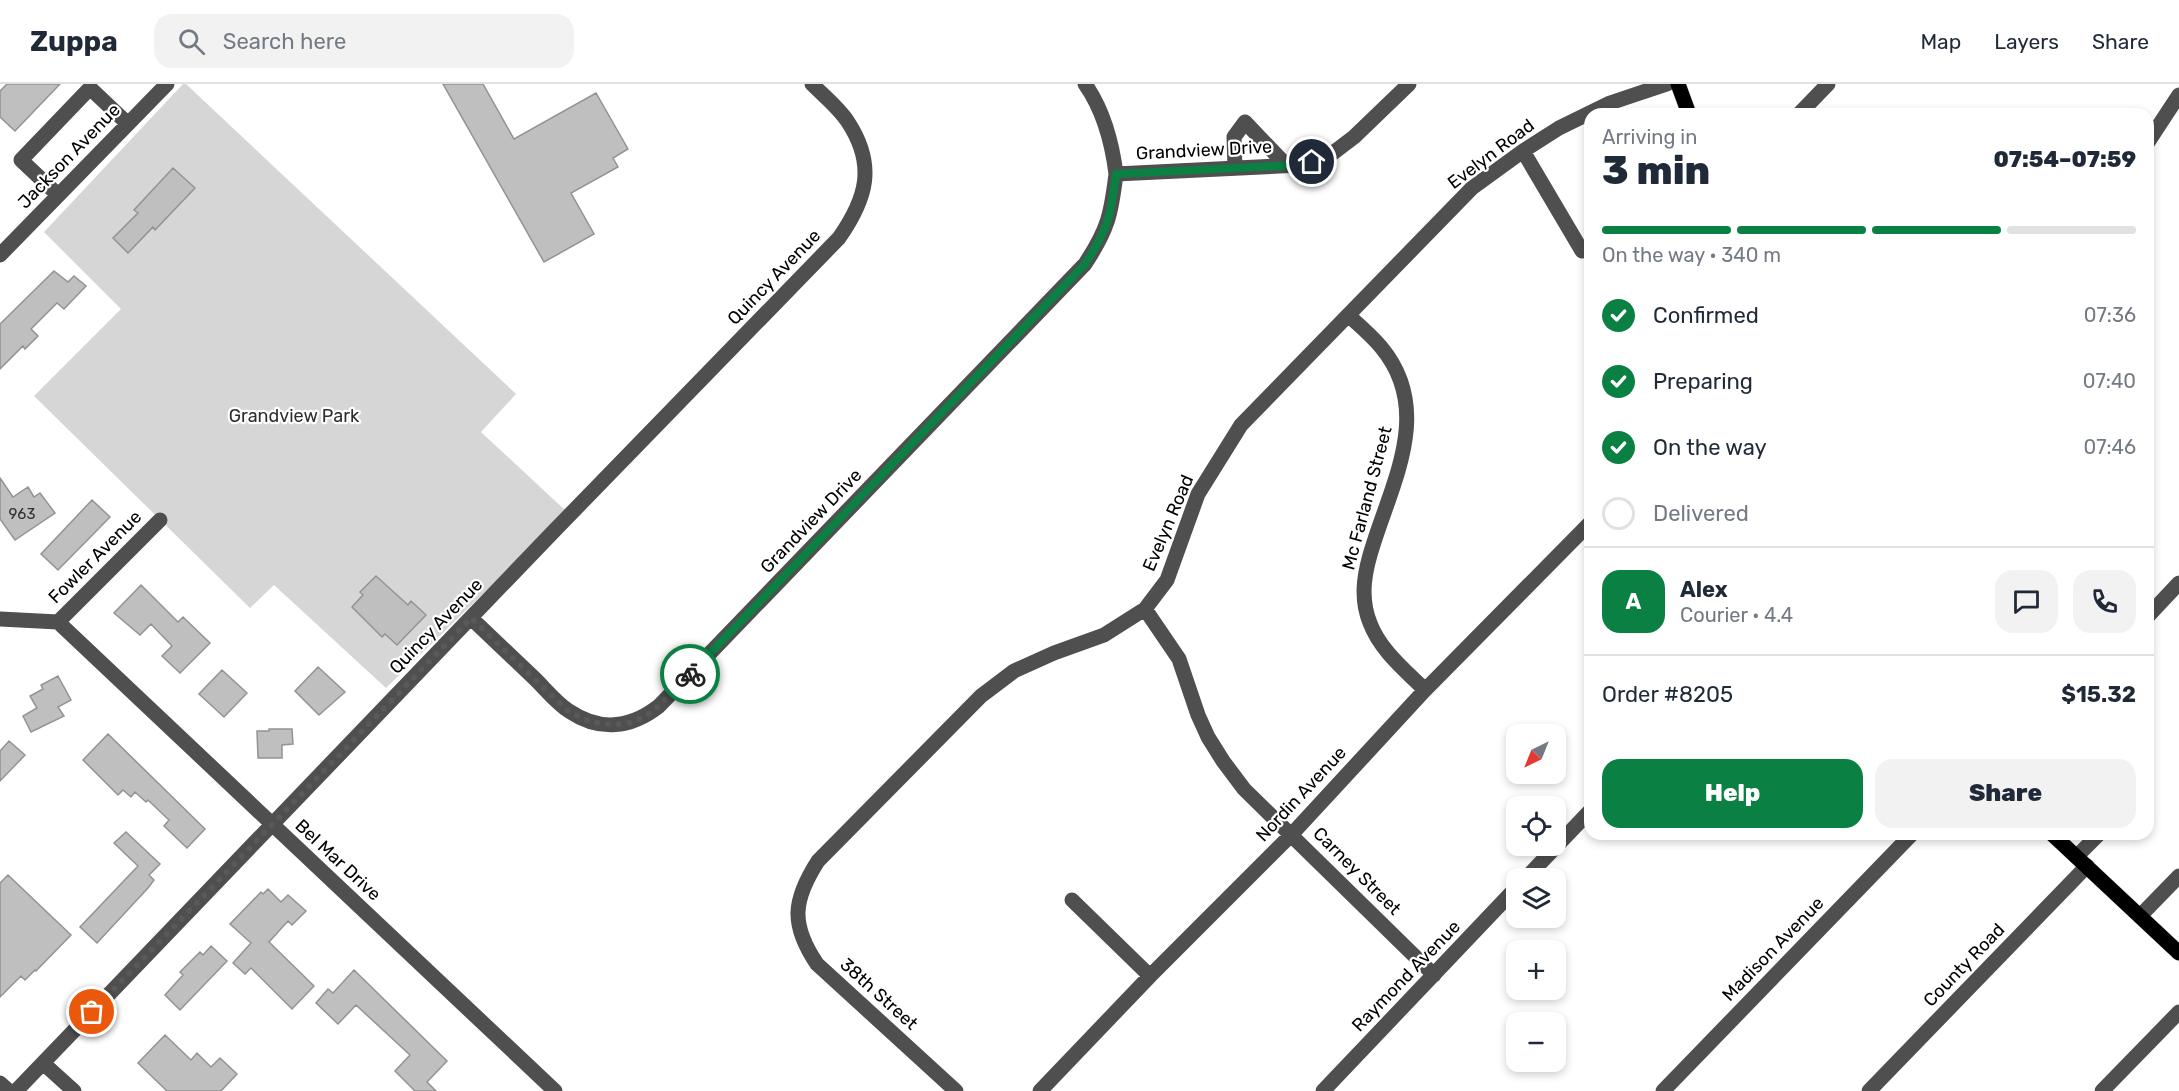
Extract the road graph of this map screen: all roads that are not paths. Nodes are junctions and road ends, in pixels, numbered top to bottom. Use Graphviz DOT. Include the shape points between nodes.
graph roads {
  1 [pos="167,84"];
  2 [pos="812,84"];
  3 [pos="1085,84"];
  4 [pos="1408,84"];
  5 [pos="1667,84"];
  6 [pos="1678,84"];
  7 [pos="1828,84"];
  8 [pos="2179,95"];
  9 [pos="1600,108"];
  10 [pos="1687,108"];
  11 [pos="1805,108"];
  12 [pos="1584,116"];
  13 [pos="128,124"];
  14 [pos="2154,133"];
  15 [pos="1523,151"];
  16 [pos="1287,166"];
  17 [pos="1234,168"];
  18 [pos="1116,174"];
  19 [pos="58,195"];
  20 [pos="1582,251"];
  21 [pos="0,255"];
  22 [pos="1348,315"];
  23 [pos="160,520"];
  24 [pos="1584,529"];
  25 [pos="2179,583"];
  26 [pos="1145,609"];
  27 [pos="2154,610"];
  28 [pos="471,618"];
  29 [pos="0,619"];
  30 [pos="58,622"];
  31 [pos="1425,690"];
  32 [pos="1584,817"];
  33 [pos="272,825"];
  34 [pos="1292,834"];
  35 [pos="1906,840"];
  36 [pos="2059,840"];
  37 [pos="2095,840"];
  38 [pos="2082,861"];
  39 [pos="1536,868"];
  40 [pos="2179,876"];
  41 [pos="1506,899"];
  42 [pos="1072,900"];
  43 [pos="797,913"];
  44 [pos="2140,916"];
  45 [pos="2179,953"];
  46 [pos="1434,975"];
  47 [pos="1150,976"];
  48 [pos="2179,1012"];
  49 [pos="43,1063"];
  50 [pos="0,1083"];
  51 [pos="9,1091"];
  52 [pos="16,1091"];
  53 [pos="74,1091"];
  54 [pos="555,1091"];
  55 [pos="956,1091"];
  56 [pos="1040,1091"];
  57 [pos="1323,1091"];
  58 [pos="1662,1091"];
  59 [pos="1869,1091"];
  60 [pos="2102,1091"];
  1 -- 13 [label="street, Jackson Avenue"];
  2 -- 28 [label="street, Quincy Avenue" via="847,121 861,148 867,177 851,221 839,238"];
  3 -- 18 [label="street, Grandview Drive" via="1104,120"];
  4 -- 16 [label="street, Grandview Drive" via="1354,137 1325,159"];
  5 -- 9 [label="street, Evelyn Road"];
  6 -- 10 [label="main road"];
  7 -- 11 [label="street"];
  8 -- 14 [label="street"];
  12 -- 15 [label="street, Evelyn Road"];
  13 -- 19 [label="street, Jackson Avenue"];
  13 -- 19 [label="street" via="90,88 21,160"];
  15 -- 20 [label="street"];
  15 -- 22 [label="street, Evelyn Road" via="1472,188"];
  16 -- 17 [label="street, Grandview Drive"];
  16 -- 17 [label="street" via="1245,122 1234,137"];
  17 -- 18 [label="street, Grandview Drive"];
  18 -- 28 [label="street, Grandview Drive" via="1112,209 1102,237 1085,264 646,716 613,725 591,722 568,711"];
  19 -- 21 [label="street, Jackson Avenue"];
  22 -- 26 [label="street, Evelyn Road" via="1240,425 1198,494 1167,580"];
  22 -- 31 [label="street, Mc Farland Street" via="1392,363 1408,413 1403,449 1368,561 1365,604 1378,639"];
  23 -- 30 [label="street, Fowler Avenue"];
  24 -- 31 [label="street, Nordin Avenue"];
  25 -- 27 [label="street"];
  26 -- 34 [label="street, Carney Street" via="1179,659 1198,716 1223,761 1244,789"];
  26 -- 43 [label="street, Evelyn Road" via="1104,635 1014,671 981,696 818,861 800,894"];
  28 -- 33 [label="street, Quincy Avenue"];
  29 -- 30 [label="street"];
  30 -- 33 [label="street, Bel Mar Drive"];
  31 -- 34 [label="street, Nordin Avenue"];
  32 -- 39 [label="street"];
  33 -- 49 [label="street, Quincy Avenue"];
  33 -- 54 [label="street, Bel Mar Drive"];
  34 -- 46 [label="street, Carney Street"];
  34 -- 47 [label="street, Nordin Avenue"];
  35 -- 58 [label="street, Madison Avenue"];
  36 -- 38 [label="main road"];
  37 -- 38 [label="street, County Road"];
  38 -- 44 [label="main road"];
  38 -- 59 [label="street, County Road"];
  40 -- 44 [label="street"];
  41 -- 46 [label="street, Raymond Avenue"];
  42 -- 47 [label="street"];
  43 -- 55 [label="street, 38th Street" via="806,948 817,964"];
  44 -- 45 [label="main road"];
  46 -- 57 [label="street, Raymond Avenue"];
  47 -- 56 [label="street, Nordin Avenue"];
  48 -- 60 [label="street"];
  49 -- 52 [label="street, Quincy Avenue"];
  49 -- 53 [label="street"];
  50 -- 51 [label="street"];
}
